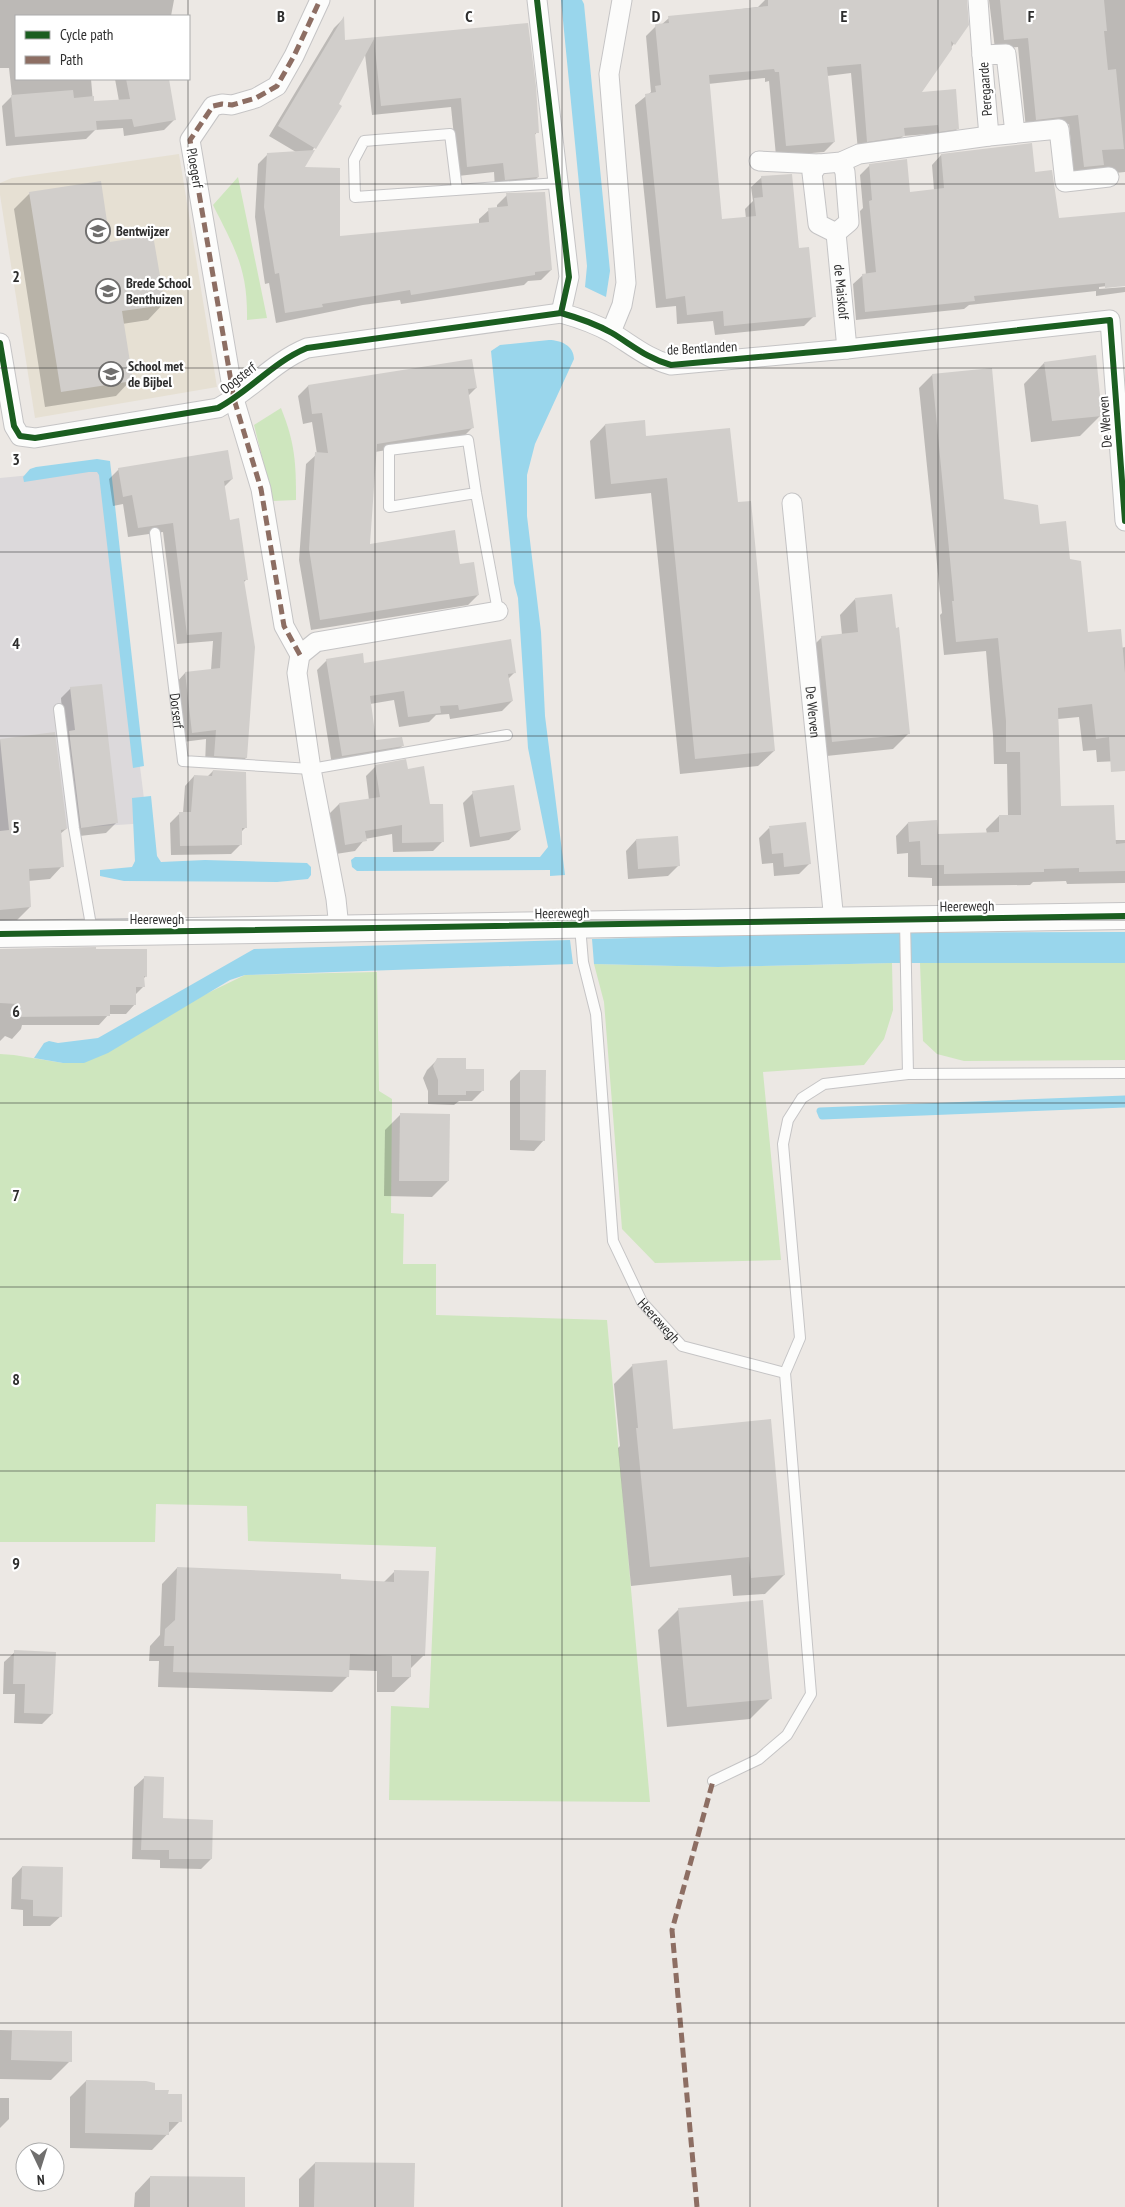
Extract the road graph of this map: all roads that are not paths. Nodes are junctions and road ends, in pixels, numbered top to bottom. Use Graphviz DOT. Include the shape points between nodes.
graph roads {
  1 [pos="320,0"];
  2 [pos="537,0"];
  3 [pos="622,0"];
  4 [pos="978,0"];
  5 [pos="982,55"];
  6 [pos="1014,133"];
  7 [pos="989,136"];
  8 [pos="759,161"];
  9 [pos="840,162"];
  10 [pos="819,164"];
  11 [pos="1108,177"];
  12 [pos="558,182"];
  13 [pos="457,190"];
  14 [pos="836,233"];
  15 [pos="561,313"];
  16 [pos="1110,320"];
  17 [pos="611,332"];
  18 [pos="0,342"];
  19 [pos="847,349"];
  20 [pos="234,399"];
  21 [pos="476,493"];
  22 [pos="792,503"];
  23 [pos="1125,521"];
  24 [pos="155,533"];
  25 [pos="498,611"];
  26 [pos="300,655"];
  27 [pos="60,708"];
  28 [pos="507,735"];
  29 [pos="311,769"];
  30 [pos="1125,916"];
  31 [pos="834,921"];
  32 [pos="905,926"];
  33 [pos="338,928"];
  34 [pos="92,932"];
  35 [pos="581,932"];
  36 [pos="0,934"];
  37 [pos="1125,1073"];
  38 [pos="908,1074"];
  39 [pos="785,1373"];
  40 [pos="713,1781"];
  1 -- 20 [label="street, Ploegerf" via="277,86 256,98 213,106 190,140"];
  2 -- 12 [label="street"];
  3 -- 17 [label="street" via="609,74 626,283 622,305"];
  4 -- 5 [label="street"];
  5 -- 6 [label="street, Peregaarde" via="1006,54"];
  5 -- 7 [label="street, Peregaarde"];
  6 -- 7 [label="street, Peregaarde"];
  6 -- 11 [label="street, Peregaarde" via="1059,129 1065,182"];
  7 -- 9 [label="street, Peregaarde" via="859,154"];
  8 -- 10 [label="street"];
  9 -- 10 [label="street"];
  9 -- 14 [label="street" via="845,172 849,222"];
  10 -- 14 [label="street" via="812,173 818,224"];
  12 -- 13 [label="lane"];
  12 -- 15 [label="street" via="569,277"];
  13 -- 13 [label="lane" via="355,198 354,160 364,141 450,134"];
  14 -- 19 [label="street, de Maiskolf"];
  15 -- 17 [label="street, de Bentlanden"];
  15 -- 20 [label="street, Oogsterf" via="307,348 291,354"];
  16 -- 19 [label="street, de Bentlanden"];
  16 -- 23 [label="street, De Werven"];
  17 -- 19 [label="street, de Bentlanden" via="656,361 671,365"];
  18 -- 20 [label="street, Oogsterf" via="14,426 20,436 35,438 201,412 218,408"];
  20 -- 26 [label="street" via="261,489 284,626"];
  21 -- 21 [label="lane" via="388,507 389,450 468,440"];
  21 -- 25 [label="lane"];
  22 -- 31 [label="street, De Werven"];
  24 -- 29 [label="lane, Dorserf" via="183,761"];
  25 -- 26 [label="street" via="316,642"];
  26 -- 29 [label="street" via="297,673"];
  27 -- 34 [label="lane" via="74,828"];
  28 -- 29 [label="lane, Dorserf"];
  29 -- 33 [label="street" via="336,899"];
  30 -- 32 [label="street, Heerewegh"];
  31 -- 32 [label="street, Heerewegh"];
  31 -- 35 [label="street, Heerewegh"];
  32 -- 38 [label="lane"];
  33 -- 34 [label="street, Heerewegh"];
  33 -- 35 [label="street, Heerewegh"];
  34 -- 36 [label="street, Heerewegh"];
  35 -- 39 [label="lane, Heerewegh" via="583,962 596,1014 613,1241 642,1302 682,1346"];
  37 -- 38 [label="lane"];
  38 -- 39 [label="lane" via="824,1084 802,1098 788,1120 783,1144 800,1338"];
  39 -- 40 [label="lane" via="811,1694 787,1735 759,1759"];
}
